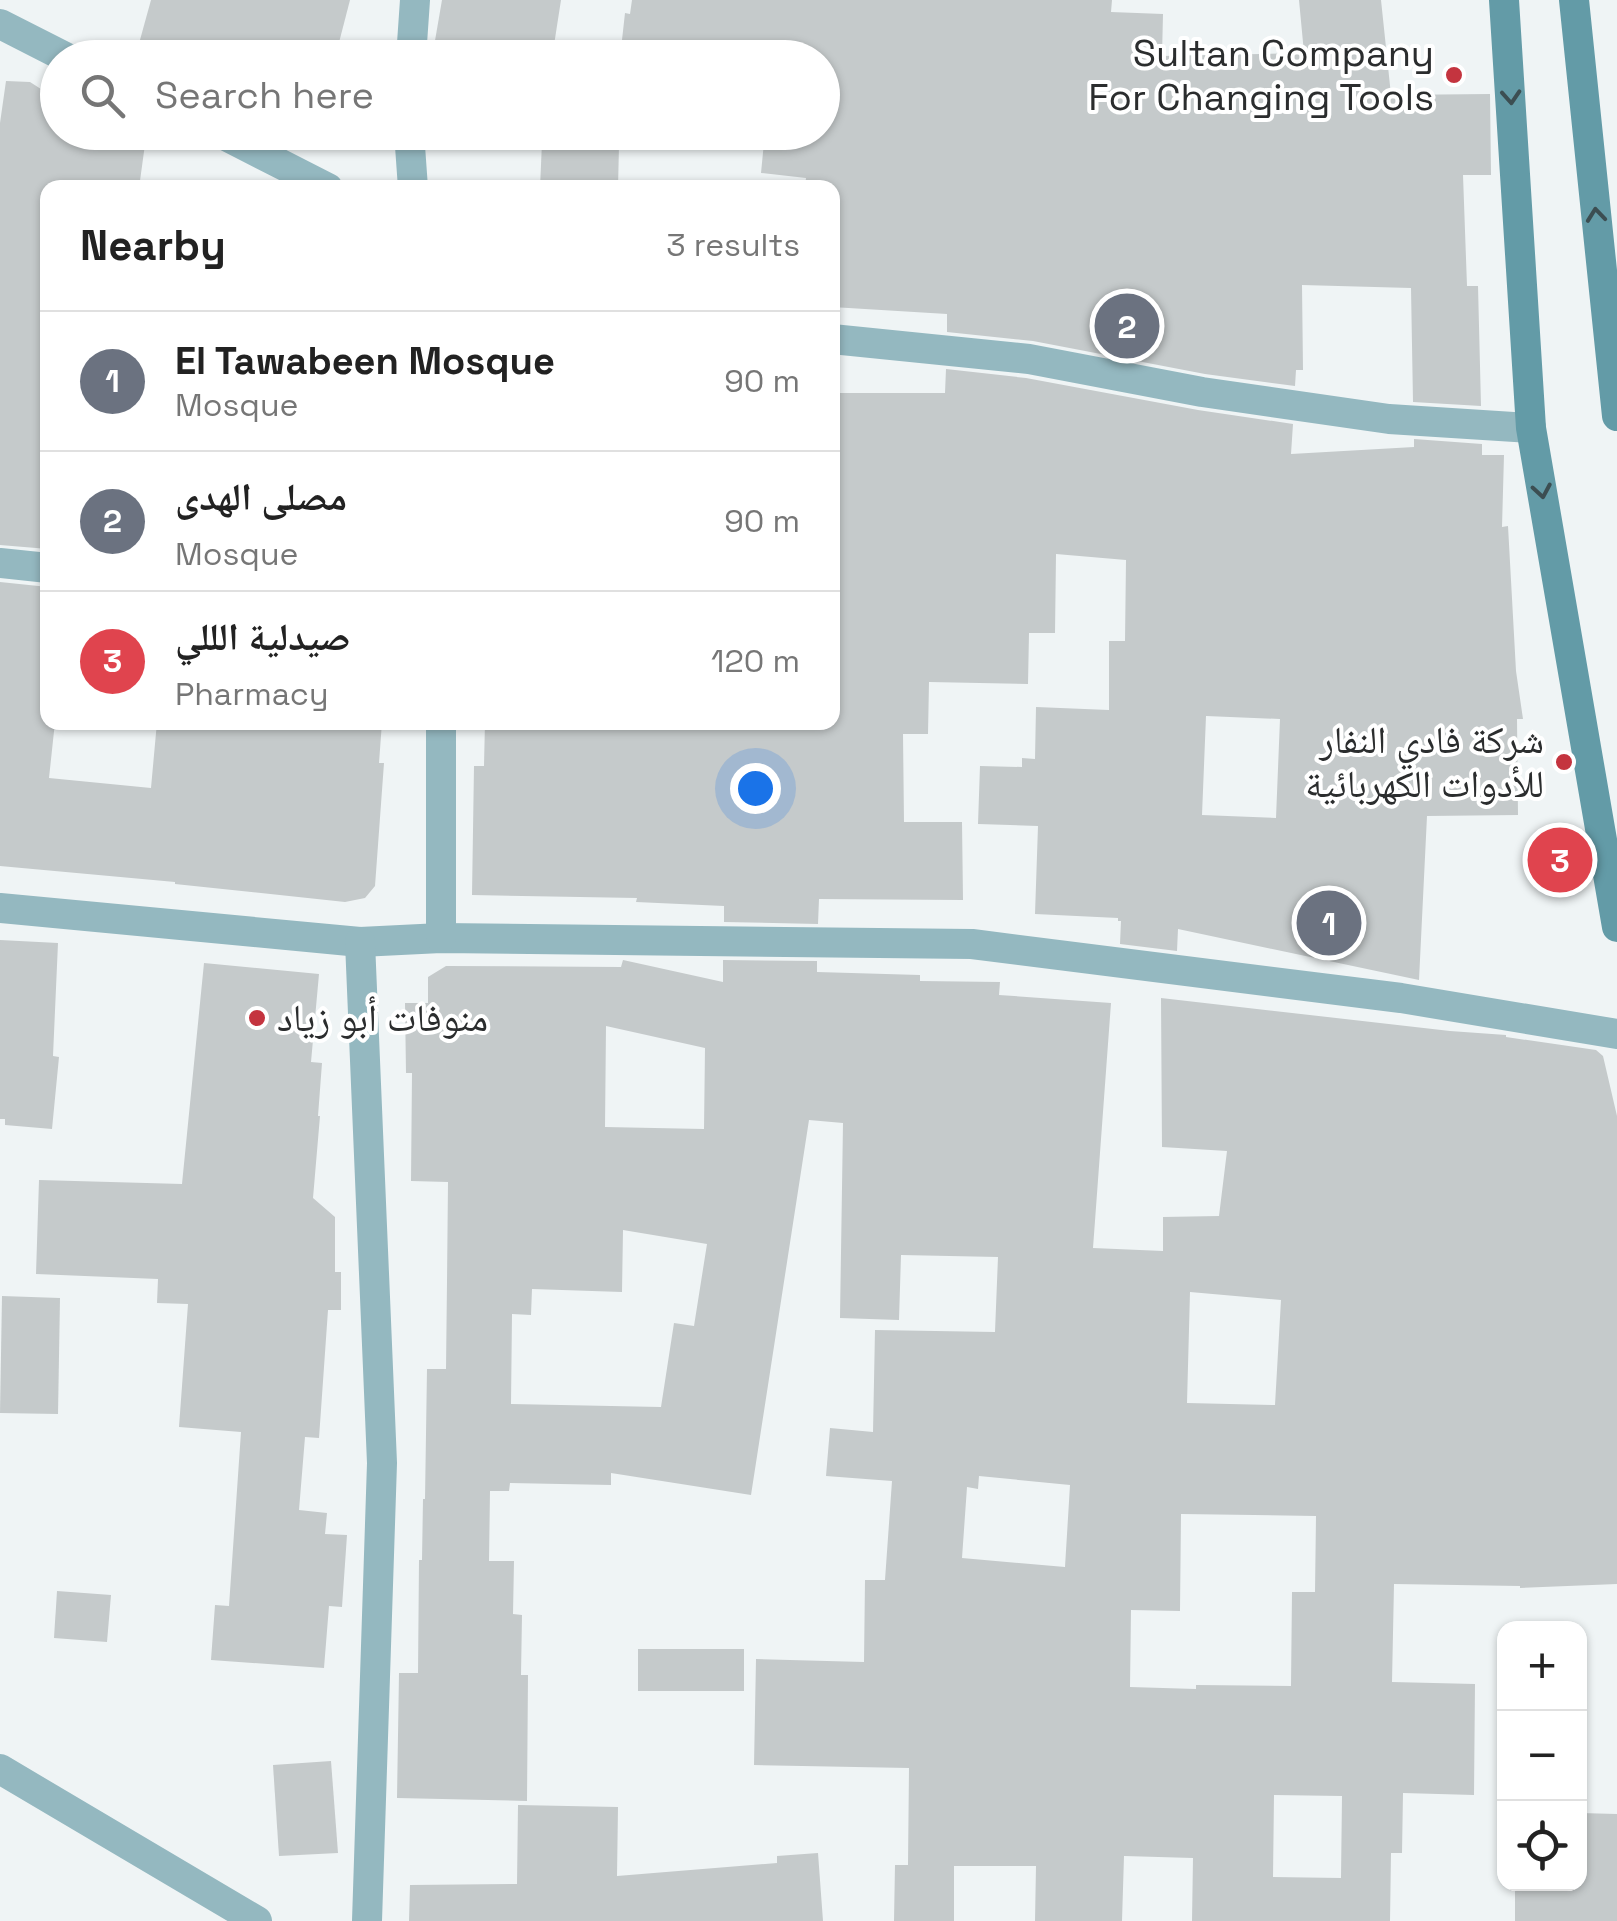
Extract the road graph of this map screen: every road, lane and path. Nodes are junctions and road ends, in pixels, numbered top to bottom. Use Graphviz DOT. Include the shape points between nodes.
graph roads {
  1 [pos="414,0"];
  2 [pos="1504,0"];
  3 [pos="1574,0"];
  4 [pos="0,24"];
  5 [pos="413,40"];
  6 [pos="40,44"];
  7 [pos="253,150"];
  8 [pos="410,150"];
  9 [pos="312,180"];
  10 [pos="412,180"];
  11 [pos="840,339"];
  12 [pos="1617,416"];
  13 [pos="1532,428"];
  14 [pos="0,563"];
  15 [pos="40,567"];
  16 [pos="442,730"];
  17 [pos="0,908"];
  18 [pos="1617,927"];
  19 [pos="441,938"];
  20 [pos="360,942"];
  21 [pos="1617,1034"];
  22 [pos="0,1769"];
  23 [pos="257,1921"];
  24 [pos="367,1921"];
  1 -- 5 [label="street"];
  2 -- 13 [label="main road, one-way"];
  12 -- 3 [label="main road, one-way"];
  4 -- 6 [label="street"];
  7 -- 9 [label="street"];
  8 -- 10 [label="street"];
  11 -- 13 [label="street" via="1029,358 1389,419"];
  13 -- 18 [label="main road, one-way"];
  14 -- 15 [label="street"];
  16 -- 19 [label="street"];
  17 -- 20 [label="street"];
  19 -- 20 [label="street"];
  19 -- 21 [label="street" via="972,944 1401,998"];
  20 -- 24 [label="street" via="382,1463"];
  22 -- 23 [label="street"];
}
